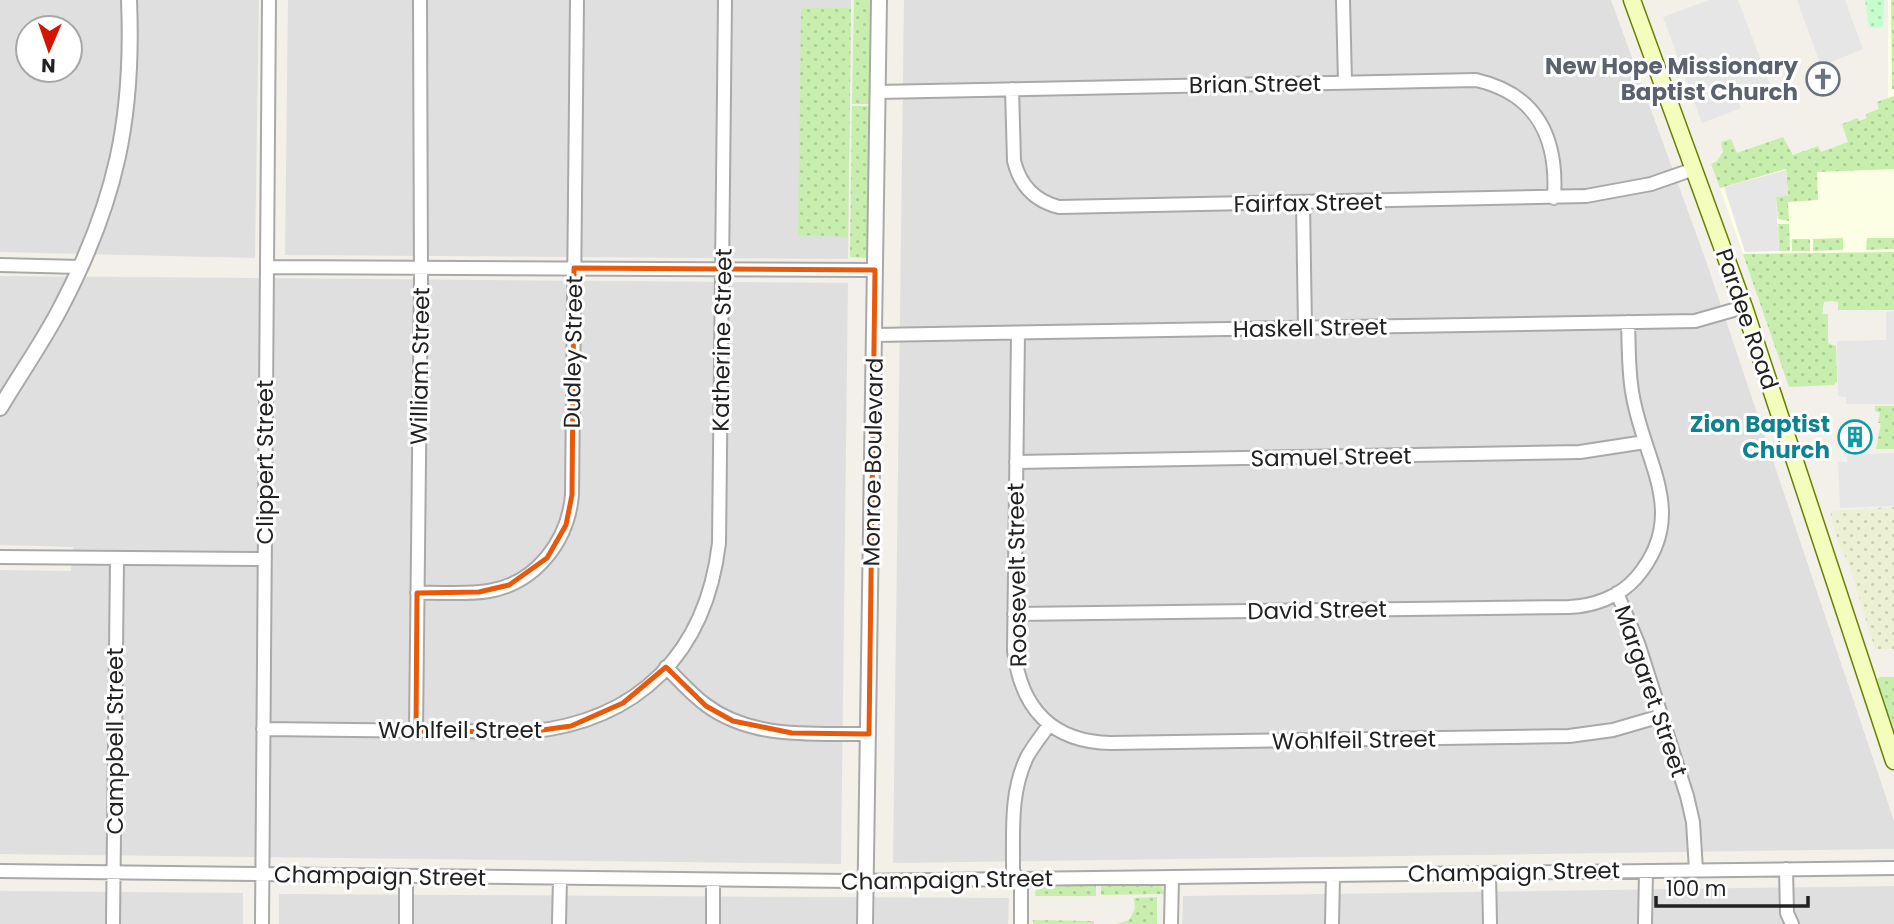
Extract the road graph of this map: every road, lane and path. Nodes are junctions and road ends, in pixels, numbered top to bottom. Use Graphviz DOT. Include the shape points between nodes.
graph roads {
  1 [pos="129,0"];
  2 [pos="269,0"];
  3 [pos="421,0"];
  4 [pos="577,0"];
  5 [pos="725,0"];
  6 [pos="879,0"];
  7 [pos="1343,0"];
  8 [pos="1632,0"];
  9 [pos="1345,82"];
  10 [pos="1012,89"];
  11 [pos="877,92"];
  12 [pos="1694,169"];
  13 [pos="1554,198"];
  14 [pos="1303,203"];
  15 [pos="0,265"];
  16 [pos="80,267"];
  17 [pos="267,267"];
  18 [pos="420,267"];
  19 [pos="574,268"];
  20 [pos="723,269"];
  21 [pos="875,270"];
  22 [pos="1744,307"];
  23 [pos="1628,322"];
  24 [pos="1305,328"];
  25 [pos="1018,333"];
  26 [pos="875,335"];
  27 [pos="0,408"];
  28 [pos="1645,442"];
  29 [pos="1016,462"];
  30 [pos="0,556"];
  31 [pos="117,559"];
  32 [pos="265,559"];
  33 [pos="417,593"];
  34 [pos="1617,593"];
  35 [pos="1014,614"];
  36 [pos="666,667"];
  37 [pos="1661,716"];
  38 [pos="1049,725"];
  39 [pos="263,729"];
  40 [pos="415,731"];
  41 [pos="869,734"];
  42 [pos="1894,761"];
  43 [pos="1894,868"];
  44 [pos="1786,869"];
  45 [pos="1696,870"];
  46 [pos="0,871"];
  47 [pos="1646,871"];
  48 [pos="114,873"];
  49 [pos="1489,873"];
  50 [pos="262,874"];
  51 [pos="1333,875"];
  52 [pos="406,877"];
  53 [pos="1172,877"];
  54 [pos="560,878"];
  55 [pos="1018,879"];
  56 [pos="713,880"];
  57 [pos="866,881"];
  58 [pos="1788,920"];
  59 [pos="113,924"];
  60 [pos="262,924"];
  61 [pos="406,924"];
  62 [pos="559,924"];
  63 [pos="713,924"];
  64 [pos="865,924"];
  65 [pos="1021,924"];
  66 [pos="1171,924"];
  67 [pos="1332,924"];
  68 [pos="1489,924"];
  69 [pos="1645,924"];
  1 -- 16 [label="street" via="130,87 123,138 107,198"];
  2 -- 17 [label="street, Clippert Street"];
  3 -- 18 [label="street, William Street"];
  4 -- 19 [label="street, Dudley Street"];
  5 -- 20 [label="street, Katherine Street"];
  6 -- 11 [label="street, Monroe Boulevard"];
  7 -- 9 [label="street"];
  8 -- 12 [label="main road, Pardee Road"];
  9 -- 10 [label="street, Brian Street"];
  9 -- 13 [label="street, Brian Street" via="1467,79 1507,91 1530,108 1548,136"];
  10 -- 11 [label="street, Brian Street"];
  10 -- 14 [label="street, Fairfax Street" via="1016,170 1029,191 1049,204 1067,208"];
  11 -- 21 [label="street, Monroe Boulevard"];
  12 -- 13 [label="street, Fairfax Street" via="1619,191"];
  12 -- 22 [label="main road, Pardee Road"];
  13 -- 14 [label="street, Fairfax Street"];
  14 -- 24 [label="street"];
  15 -- 16 [label="street"];
  16 -- 27 [label="street"];
  17 -- 18 [label="street"];
  17 -- 32 [label="street, Clippert Street"];
  18 -- 19 [label="street"];
  18 -- 33 [label="street, William Street"];
  19 -- 20 [label="street"];
  19 -- 33 [label="street, Dudley Street" via="572,495 562,534 540,565 509,585 479,592"];
  20 -- 21 [label="street"];
  20 -- 36 [label="street, Katherine Street" via="716,565 708,599 693,631"];
  21 -- 26 [label="street, Monroe Boulevard"];
  22 -- 23 [label="street, Haskell Street" via="1695,321"];
  22 -- 42 [label="main road, Pardee Road"];
  23 -- 24 [label="street, Haskell Street"];
  23 -- 28 [label="street, Margaret Street" via="1632,395"];
  24 -- 25 [label="street, Haskell Street"];
  25 -- 26 [label="street, Haskell Street"];
  25 -- 29 [label="street, Roosevelt Street"];
  26 -- 41 [label="street, Monroe Boulevard"];
  28 -- 29 [label="street, Samuel Street" via="1580,452"];
  28 -- 34 [label="street, Margaret Street" via="1664,518 1647,565"];
  29 -- 35 [label="street, Roosevelt Street"];
  30 -- 31 [label="street"];
  31 -- 32 [label="street"];
  31 -- 48 [label="street, Campbell Street"];
  32 -- 39 [label="street, Clippert Street"];
  33 -- 40 [label="street, William Street"];
  34 -- 35 [label="street, David Street" via="1569,607"];
  34 -- 37 [label="street, Margaret Street"];
  35 -- 38 [label="street, Roosevelt Street" via="1017,674 1034,709"];
  36 -- 40 [label="street, Wohlfeil Street" via="624,703 571,726 528,732"];
  36 -- 41 [label="street" via="706,706 733,721 792,733"];
  37 -- 38 [label="street, Wohlfeil Street" via="1601,732 1521,737 1094,743"];
  37 -- 45 [label="street, Margaret Street" via="1688,796"];
  38 -- 55 [label="street" via="1027,757 1017,782 1013,862"];
  39 -- 40 [label="street, Wohlfeil Street"];
  39 -- 50 [label="street, Clippert Street"];
  41 -- 57 [label="street, Monroe Boulevard"];
  43 -- 44 [label="street, Champaign Street"];
  44 -- 45 [label="street, Champaign Street"];
  44 -- 58 [label="street"];
  45 -- 47 [label="street, Champaign Street"];
  46 -- 48 [label="street, Champaign Street"];
  47 -- 49 [label="street, Champaign Street"];
  47 -- 69 [label="street"];
  48 -- 50 [label="street, Champaign Street"];
  48 -- 59 [label="street, Campbell Street"];
  49 -- 51 [label="street, Champaign Street"];
  49 -- 68 [label="street"];
  50 -- 52 [label="street, Champaign Street"];
  50 -- 60 [label="street, Clippert Street"];
  51 -- 53 [label="street, Champaign Street"];
  51 -- 67 [label="street"];
  52 -- 54 [label="street, Champaign Street"];
  52 -- 61 [label="street"];
  53 -- 55 [label="street, Champaign Street"];
  53 -- 66 [label="street"];
  54 -- 56 [label="street, Champaign Street"];
  54 -- 62 [label="street"];
  55 -- 57 [label="street, Champaign Street"];
  55 -- 65 [label="street"];
  56 -- 57 [label="street, Champaign Street"];
  56 -- 63 [label="street"];
  57 -- 64 [label="street, Monroe Boulevard"];
}
